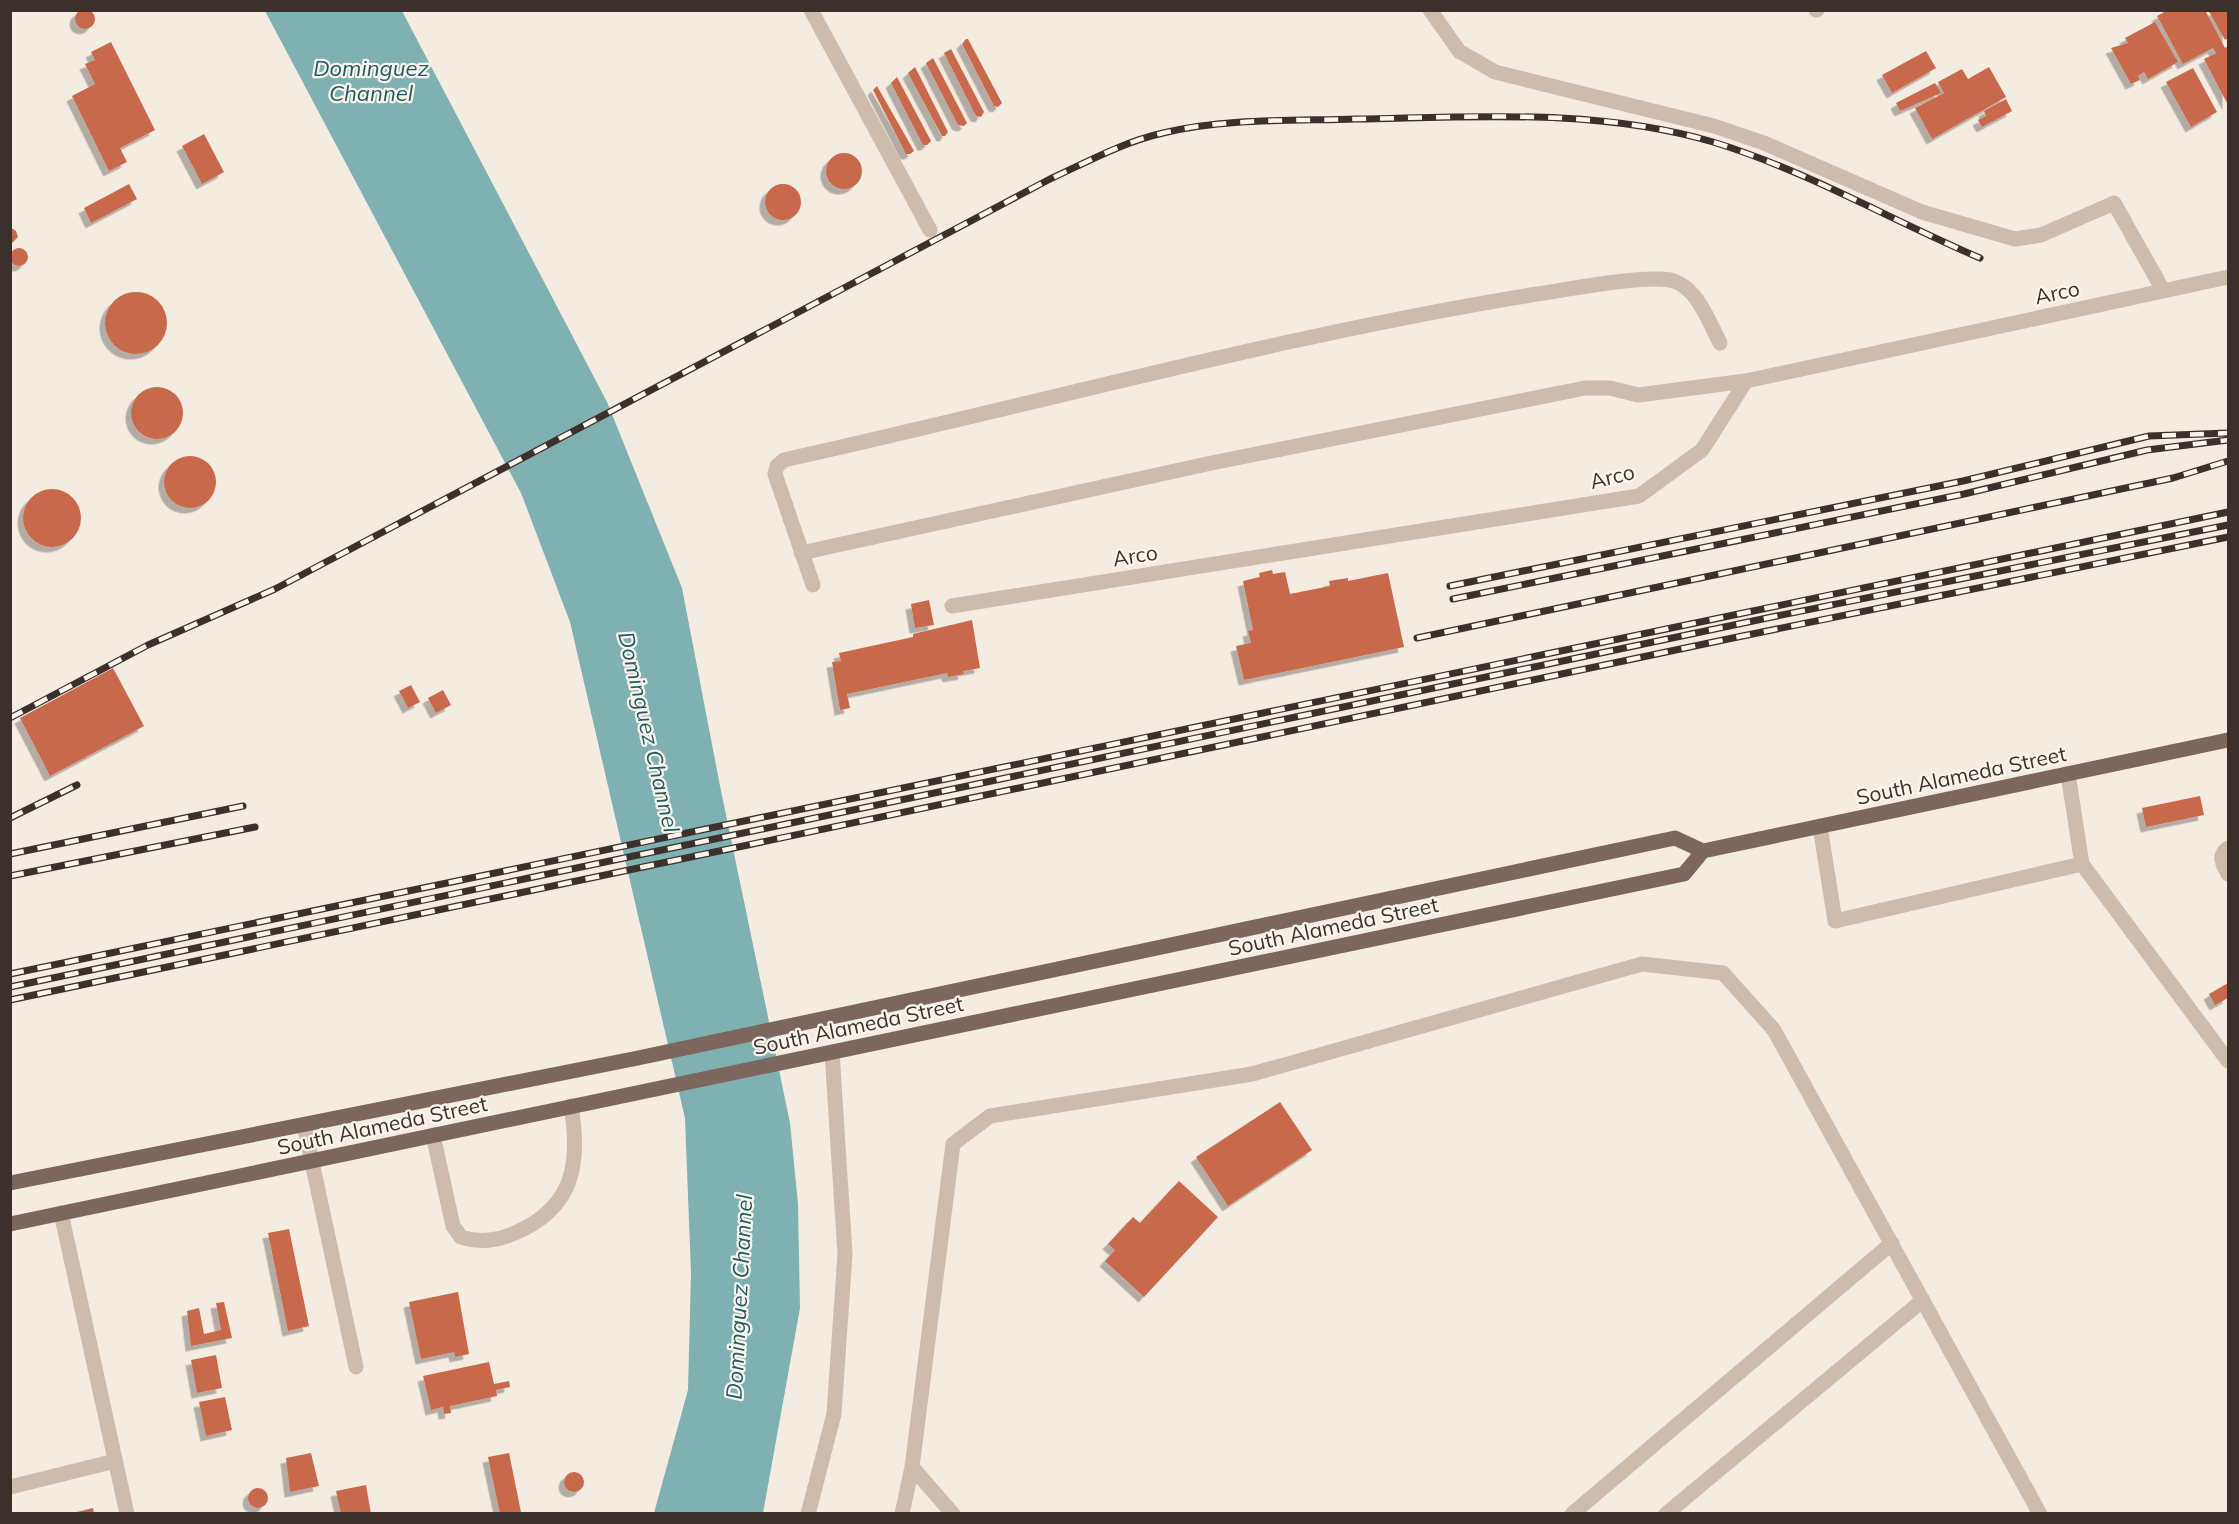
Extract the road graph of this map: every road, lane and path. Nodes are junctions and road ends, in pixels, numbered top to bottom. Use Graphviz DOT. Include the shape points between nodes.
graph roads {
  1 [pos="811,10"];
  2 [pos="1430,10"];
  3 [pos="930,230"];
  4 [pos="2227,282"];
  5 [pos="2163,290"];
  6 [pos="1720,343"];
  7 [pos="1746,381"];
  8 [pos="801,553"];
  9 [pos="813,585"];
  10 [pos="952,606"];
  11 [pos="2229,740"];
  12 [pos="2068,774"];
  13 [pos="1820,826"];
  14 [pos="2229,848"];
  15 [pos="1703,851"];
  16 [pos="2082,864"];
  17 [pos="2229,874"];
  18 [pos="826,1053"];
  19 [pos="2229,1061"];
  20 [pos="572,1106"];
  21 [pos="304,1125"];
  22 [pos="433,1135"];
  23 [pos="312,1161"];
  24 [pos="10,1183"];
  25 [pos="61,1214"];
  26 [pos="10,1224"];
  27 [pos="1892,1244"];
  28 [pos="1923,1300"];
  29 [pos="356,1367"];
  30 [pos="115,1461"];
  31 [pos="912,1467"];
  32 [pos="10,1487"];
  33 [pos="127,1514"];
  34 [pos="808,1514"];
  35 [pos="902,1514"];
  36 [pos="953,1514"];
  37 [pos="1572,1514"];
  38 [pos="1666,1514"];
  39 [pos="2040,1514"];
  1 -- 3 [label="lane"];
  2 -- 5 [label="lane" via="1459,51 1495,72 1714,126 1764,143 1922,212 2015,239 2042,235 2114,203"];
  4 -- 5 [label="lane, Arco"];
  5 -- 7 [label="lane, Arco"];
  6 -- 8 [label="lane" via="1686,287 1660,279 1599,284 1434,311 1182,365 784,460 775,474"];
  7 -- 8 [label="lane" via="1638,395 1610,388 1585,388 1207,464"];
  7 -- 10 [label="lane, Arco" via="1702,450 1639,495"];
  8 -- 9 [label="lane"];
  11 -- 12 [label="main road, South Alameda Street"];
  12 -- 13 [label="main road, South Alameda Street"];
  12 -- 16 [label="lane"];
  13 -- 15 [label="main road, South Alameda Street"];
  13 -- 16 [label="lane" via="1835,921"];
  14 -- 17 [label="lane" via="2221,860"];
  15 -- 18 [label="main road, South Alameda Street" via="1684,874"];
  15 -- 21 [label="main road, South Alameda Street" via="1675,838"];
  16 -- 19 [label="lane"];
  18 -- 20 [label="main road, South Alameda Street"];
  18 -- 34 [label="lane" via="845,1254 834,1413"];
  20 -- 22 [label="main road, South Alameda Street"];
  20 -- 22 [label="lane" via="576,1147 566,1189 558,1202 533,1225 483,1242 461,1237 453,1227"];
  21 -- 23 [label="lane"];
  21 -- 24 [label="main road, South Alameda Street"];
  22 -- 23 [label="main road, South Alameda Street"];
  23 -- 25 [label="main road, South Alameda Street"];
  23 -- 29 [label="lane"];
  25 -- 26 [label="main road, South Alameda Street"];
  25 -- 30 [label="lane"];
  27 -- 28 [label="lane"];
  27 -- 31 [label="lane" via="1774,1030 1723,973 1642,964 1252,1074 990,1116 953,1144"];
  27 -- 37 [label="lane"];
  28 -- 38 [label="lane"];
  28 -- 39 [label="lane"];
  30 -- 32 [label="lane"];
  30 -- 33 [label="lane"];
  31 -- 35 [label="lane"];
  31 -- 36 [label="lane"];
}
